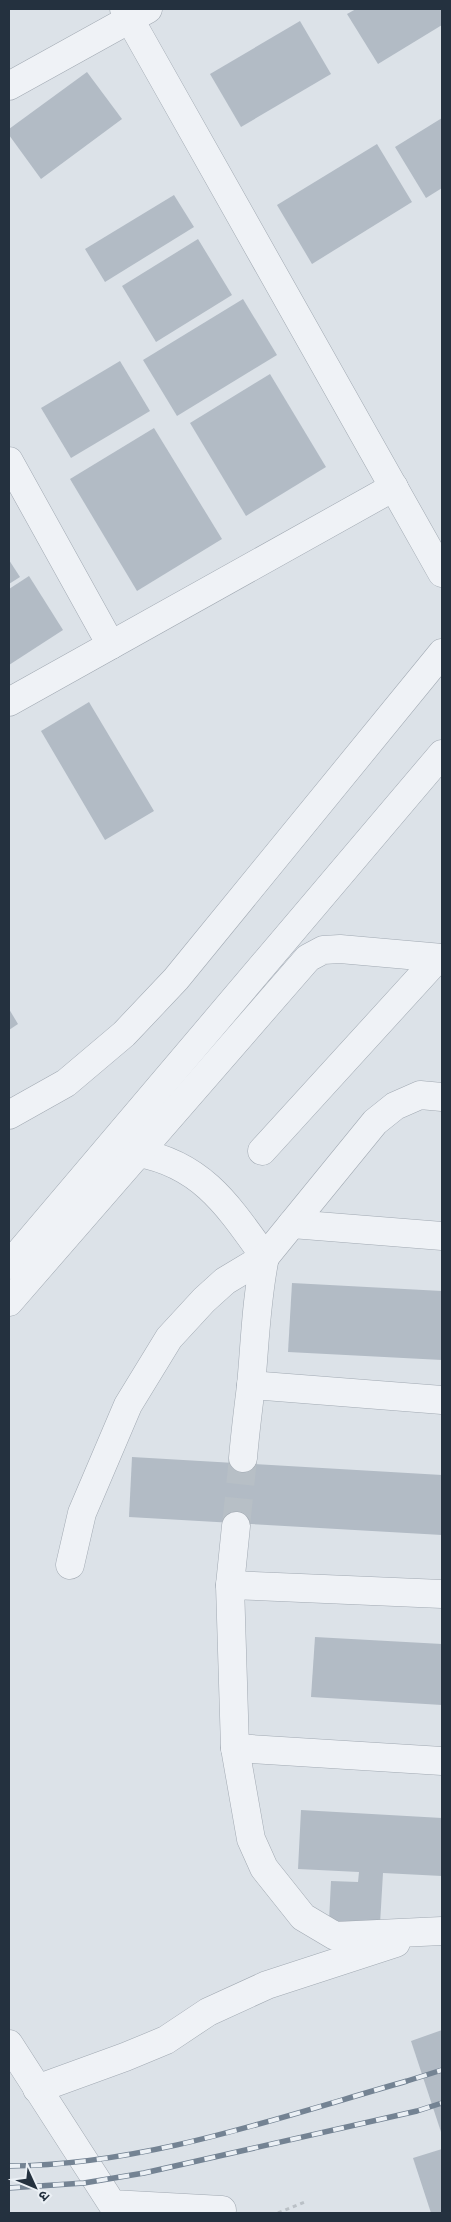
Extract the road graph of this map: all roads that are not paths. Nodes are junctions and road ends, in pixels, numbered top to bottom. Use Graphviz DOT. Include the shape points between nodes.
graph roads {
  1 [pos="134,12"];
  2 [pos="9,86"];
  3 [pos="9,461"];
  4 [pos="394,487"];
  5 [pos="442,573"];
  6 [pos="111,645"];
  7 [pos="442,653"];
  8 [pos="9,702"];
  9 [pos="442,754"];
  10 [pos="440,958"];
  11 [pos="442,1097"];
  12 [pos="9,1115"];
  13 [pos="262,1151"];
  14 [pos="138,1153"];
  15 [pos="292,1224"];
  16 [pos="442,1236"];
  17 [pos="265,1257"];
  18 [pos="9,1265"];
  19 [pos="9,1302"];
  20 [pos="251,1385"];
  21 [pos="442,1400"];
  22 [pos="243,1458"];
  23 [pos="236,1526"];
  24 [pos="70,1565"];
  25 [pos="230,1585"];
  26 [pos="442,1594"];
  27 [pos="235,1748"];
  28 [pos="442,1761"];
  29 [pos="434,1932"];
  30 [pos="9,2044"];
  31 [pos="37,2089"];
  32 [pos="222,2210"];
  1 -- 2 [label="street"];
  1 -- 4 [label="street"];
  3 -- 6 [label="street"];
  4 -- 5 [label="street"];
  4 -- 6 [label="street"];
  6 -- 8 [label="street"];
  7 -- 12 [label="street" via="176,979 131,1028 66,1083"];
  9 -- 18 [label="street"];
  10 -- 13 [label="street"];
  10 -- 14 [label="street" via="340,949 323,950 308,958"];
  11 -- 15 [label="street" via="420,1095 395,1106 375,1122"];
  14 -- 17 [label="street" via="160,1157 186,1169 206,1184 233,1213"];
  14 -- 19 [label="street"];
  15 -- 16 [label="street"];
  15 -- 17 [label="street"];
  17 -- 20 [label="street" via="254,1332"];
  17 -- 24 [label="street" via="225,1280 169,1338 128,1404 82,1513"];
  20 -- 21 [label="street"];
  20 -- 22 [label="street"];
  23 -- 25 [label="street"];
  25 -- 26 [label="street"];
  25 -- 27 [label="street"];
  27 -- 28 [label="street"];
  27 -- 29 [label="street" via="251,1839 264,1868 303,1917 335,1936"];
  29 -- 31 [label="street" via="268,1985 208,2012 166,2040"];
  30 -- 31 [label="street"];
  31 -- 32 [label="street" via="112,2204"];
}
